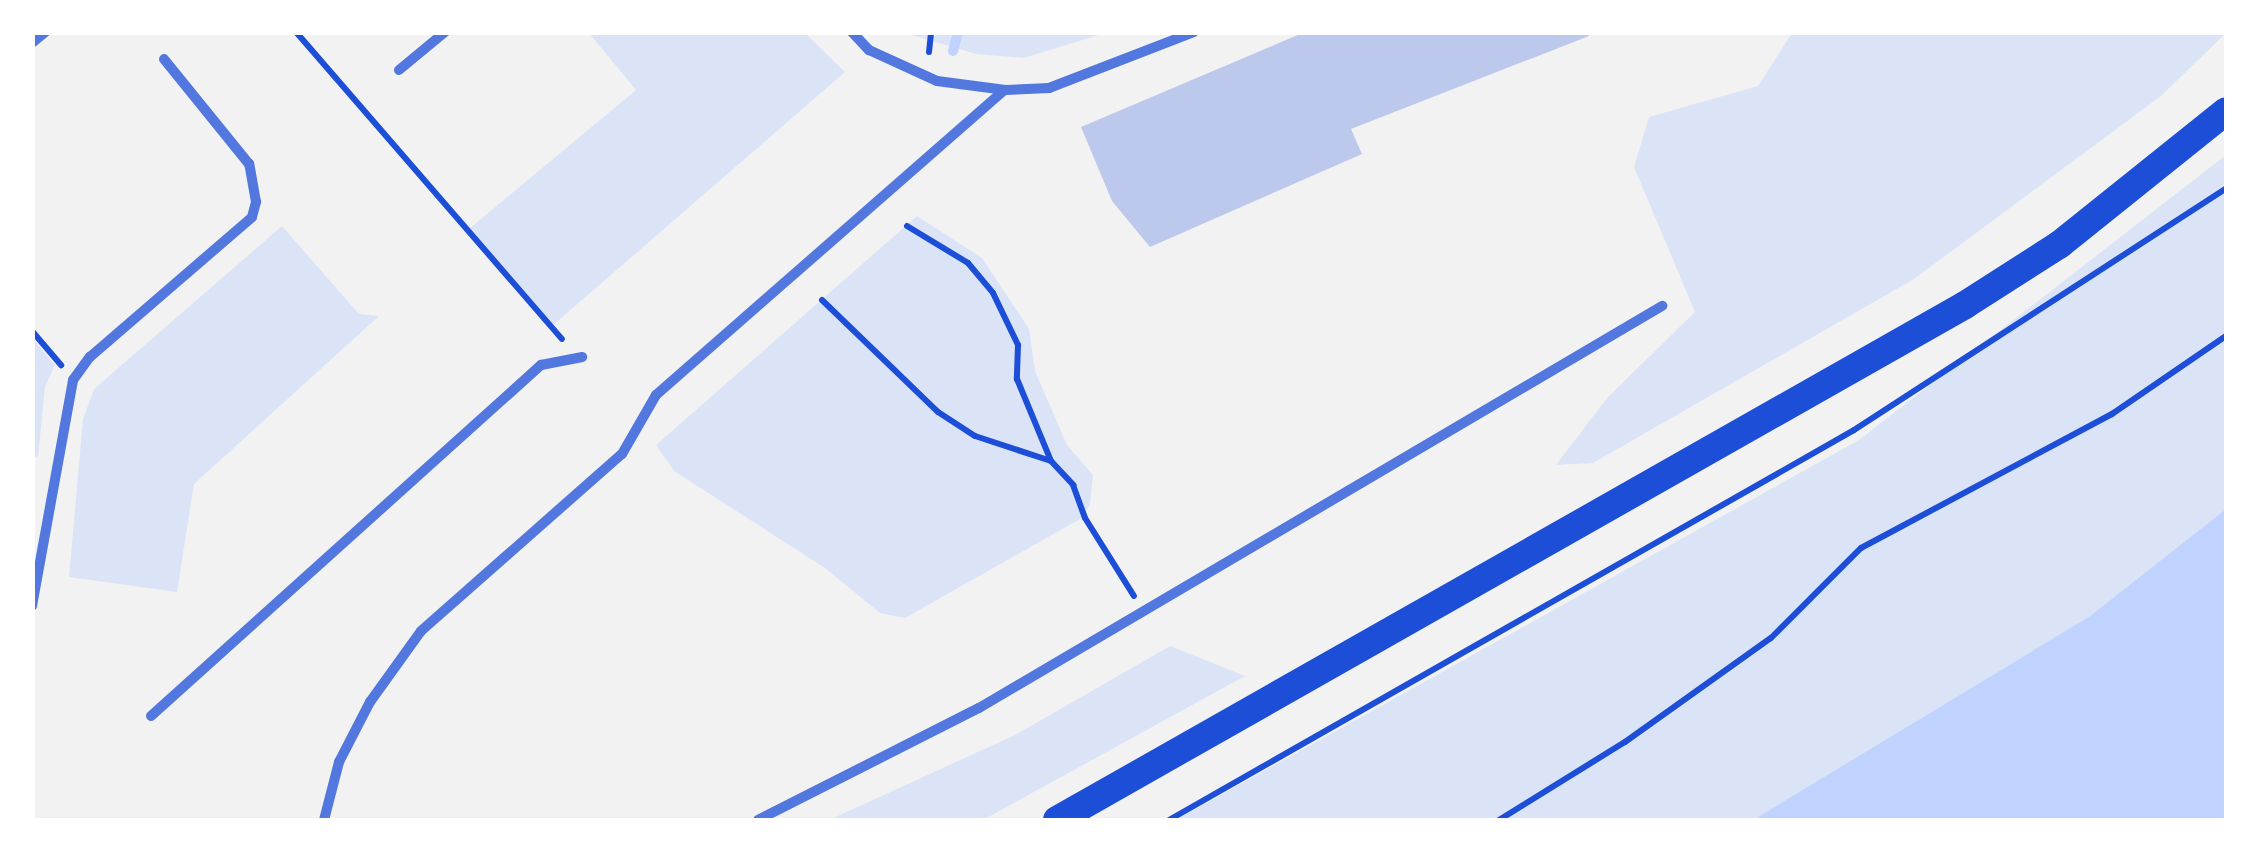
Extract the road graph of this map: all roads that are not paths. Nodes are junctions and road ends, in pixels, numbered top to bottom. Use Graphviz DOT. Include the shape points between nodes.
graph roads {
  1 [pos="45,32"];
  2 [pos="445,32"];
  3 [pos="852,32"];
  4 [pos="1194,32"];
  5 [pos="32,43"];
  6 [pos="164,59"];
  7 [pos="399,70"];
  8 [pos="1005,90"];
  9 [pos="2226,110"];
  10 [pos="1662,306"];
  11 [pos="582,357"];
  12 [pos="32,606"];
  13 [pos="151,716"];
  14 [pos="324,820"];
  15 [pos="758,820"];
  16 [pos="1057,820"];
  1 -- 5 [label="street"];
  2 -- 7 [label="street"];
  3 -- 8 [label="street" via="869,50 938,81"];
  4 -- 8 [label="street" via="1049,88"];
  6 -- 12 [label="street" via="250,164 256,202 252,217 90,357 73,380"];
  8 -- 14 [label="street" via="642,410 622,454 421,631 370,702 339,762"];
  9 -- 16 [label="highway" via="2059,245 1965,305"];
  10 -- 15 [label="street" via="979,708"];
  11 -- 13 [label="street" via="541,365"];
}
